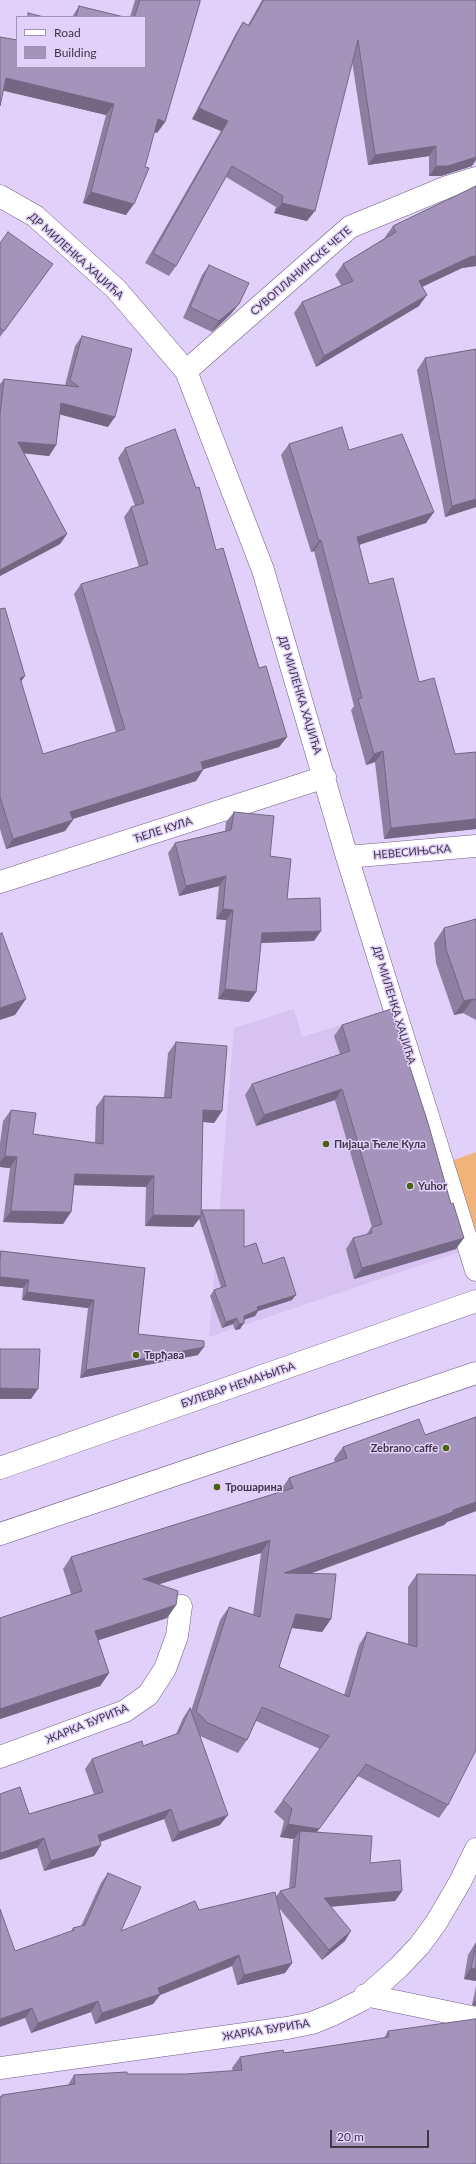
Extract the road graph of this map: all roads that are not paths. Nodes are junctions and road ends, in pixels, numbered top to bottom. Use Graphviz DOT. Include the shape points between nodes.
graph roads {
  1 [pos="476,178"];
  2 [pos="0,196"];
  3 [pos="186,371"];
  4 [pos="325,777"];
  5 [pos="476,846"];
  6 [pos="347,857"];
  7 [pos="0,882"];
  8 [pos="476,1270"];
  9 [pos="476,1301"];
  10 [pos="476,1373"];
  11 [pos="0,1468"];
  12 [pos="0,1534"];
  13 [pos="181,1606"];
  14 [pos="0,1757"];
  15 [pos="476,1849"];
  16 [pos="365,1995"];
  17 [pos="476,2018"];
  18 [pos="0,2068"];
  1 -- 3 [label="street, СУВОПЛАНИНСКЕ ЧЕТЕ" via="447,187 350,227"];
  2 -- 3 [label="street, ДР МИЛЕНКА ХАЏИЋА" via="35,216 116,289"];
  3 -- 4 [label="street, ДР МИЛЕНКА ХАЏИЋА" via="262,570"];
  4 -- 6 [label="street, ДР МИЛЕНКА ХАЏИЋА"];
  4 -- 7 [label="street, ЋЕЛЕ КУЛА"];
  5 -- 6 [label="street, НЕВЕСИЊСКА"];
  6 -- 8 [label="street, ДР МИЛЕНКА ХАЏИЋА"];
  9 -- 11 [label="street, БУЛЕВАР НЕМАЊИЋА"];
  10 -- 12 [label="street"];
  13 -- 14 [label="street, ЖАРКА ЂУРИЋА" via="177,1636 167,1663 148,1696 125,1711"];
  15 -- 16 [label="street, ЖАРКА ЂУРИЋА" via="460,1882 426,1936 399,1967"];
  16 -- 17 [label="street"];
  16 -- 18 [label="street, ЖАРКА ЂУРИЋА" via="362,2000 334,2014 306,2024"];
}
